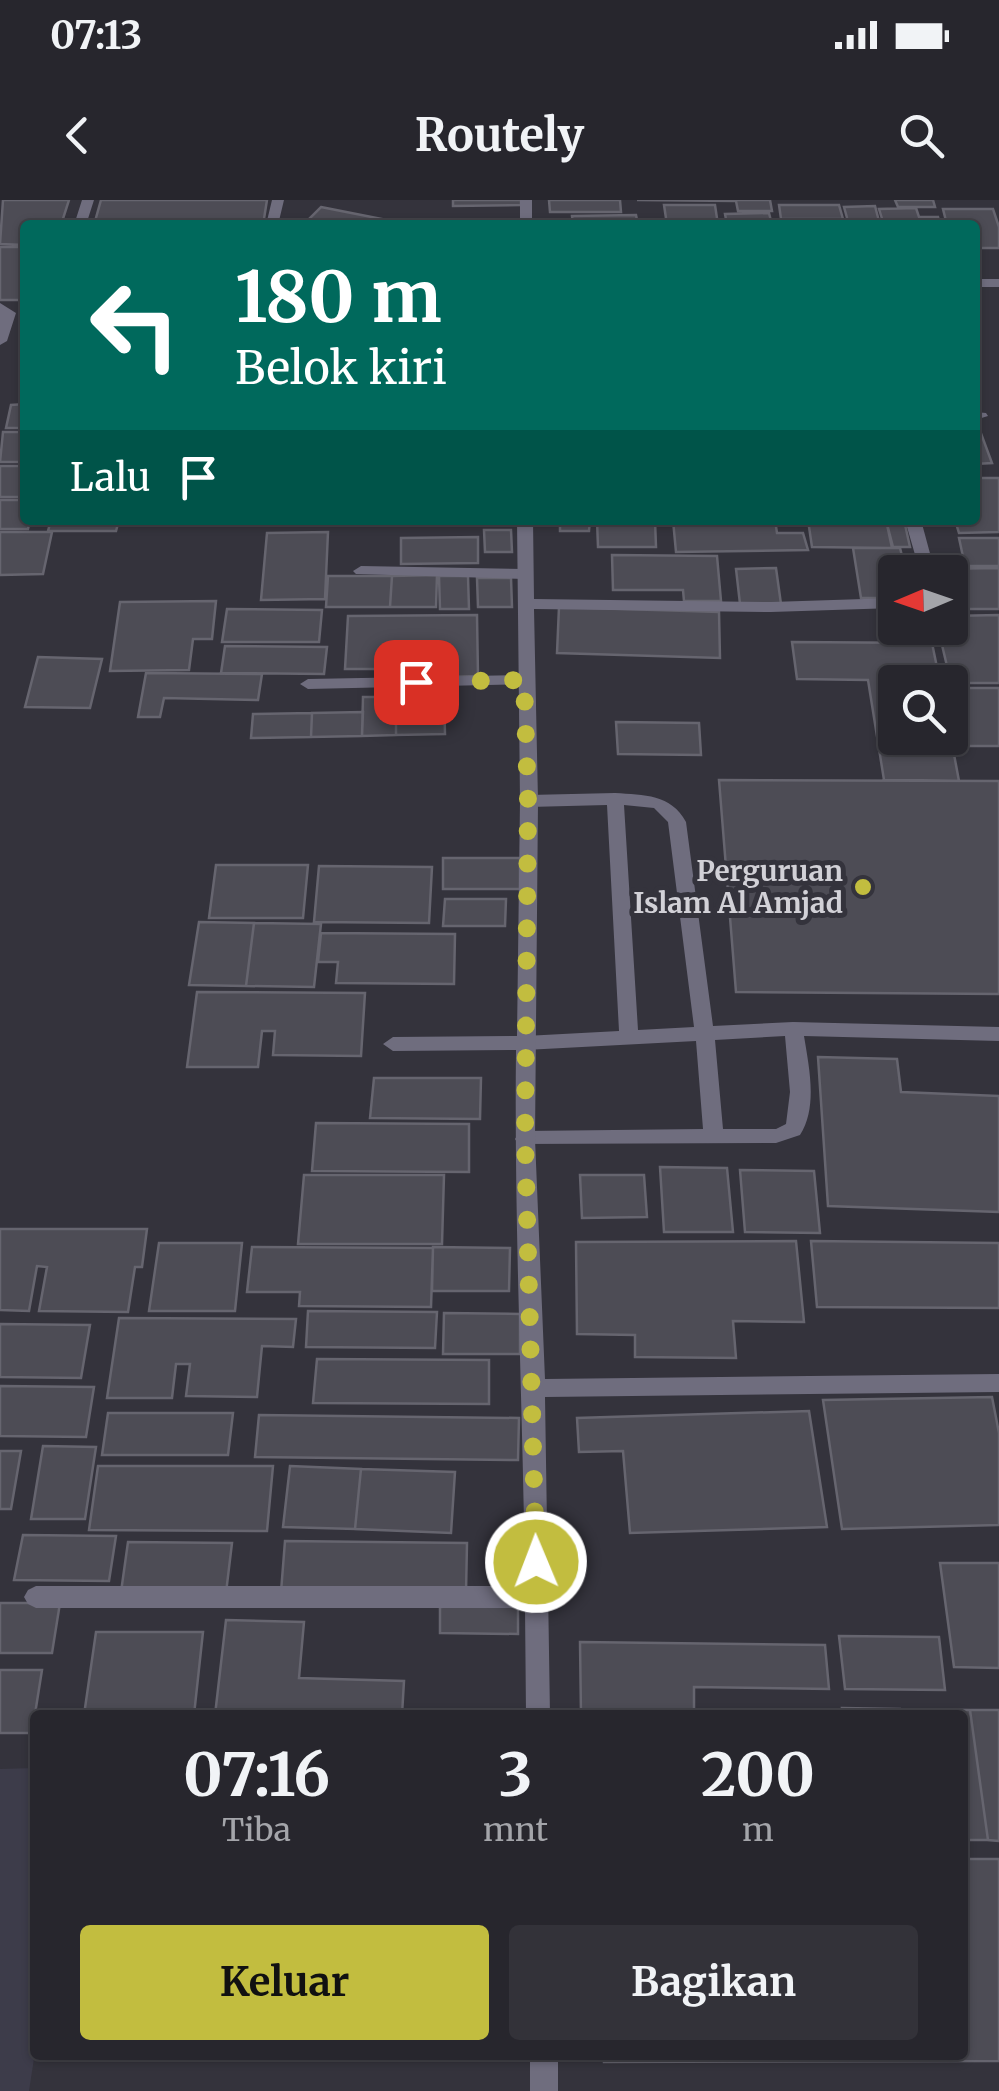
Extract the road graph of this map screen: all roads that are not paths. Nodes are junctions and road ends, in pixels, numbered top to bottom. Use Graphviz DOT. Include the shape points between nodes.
graph roads {
  1 [pos="0,307"];
  2 [pos="0,341"];
  3 [pos="525,525"];
  4 [pos="914,525"];
  5 [pos="923,555"];
  6 [pos="360,571"];
  7 [pos="524,574"];
  8 [pos="526,604"];
  9 [pos="878,604"];
  10 [pos="524,680"];
  11 [pos="308,684"];
  12 [pos="615,798"];
  13 [pos="528,801"];
  14 [pos="793,1029"];
  15 [pos="999,1034"];
  16 [pos="705,1035"];
  17 [pos="629,1038"];
  18 [pos="525,1043"];
  19 [pos="392,1044"];
  20 [pos="714,1136"];
  21 [pos="525,1138"];
  22 [pos="999,1383"];
  23 [pos="534,1388"];
  24 [pos="36,1597"];
  25 [pos="536,1597"];
  26 [pos="538,1710"];
  27 [pos="544,2060"];
  28 [pos="544,2091"];
  1 -- 2 [label="street" via="9,313"];
  3 -- 7 [label="street"];
  4 -- 5 [label="street"];
  6 -- 7 [label="street"];
  7 -- 8 [label="street"];
  8 -- 9 [label="street"];
  8 -- 10 [label="street"];
  10 -- 11 [label="street"];
  10 -- 13 [label="street"];
  12 -- 13 [label="street"];
  12 -- 16 [label="street" via="673,810"];
  12 -- 17 [label="street"];
  13 -- 18 [label="street"];
  14 -- 15 [label="street"];
  14 -- 16 [label="street"];
  14 -- 20 [label="street" via="796,1128 776,1136"];
  16 -- 17 [label="street"];
  16 -- 20 [label="street"];
  17 -- 18 [label="street"];
  18 -- 19 [label="street"];
  18 -- 21 [label="street"];
  20 -- 21 [label="street"];
  21 -- 23 [label="street"];
  22 -- 23 [label="street"];
  23 -- 25 [label="street"];
  24 -- 25 [label="street"];
  25 -- 26 [label="street"];
  27 -- 28 [label="street"];
}
